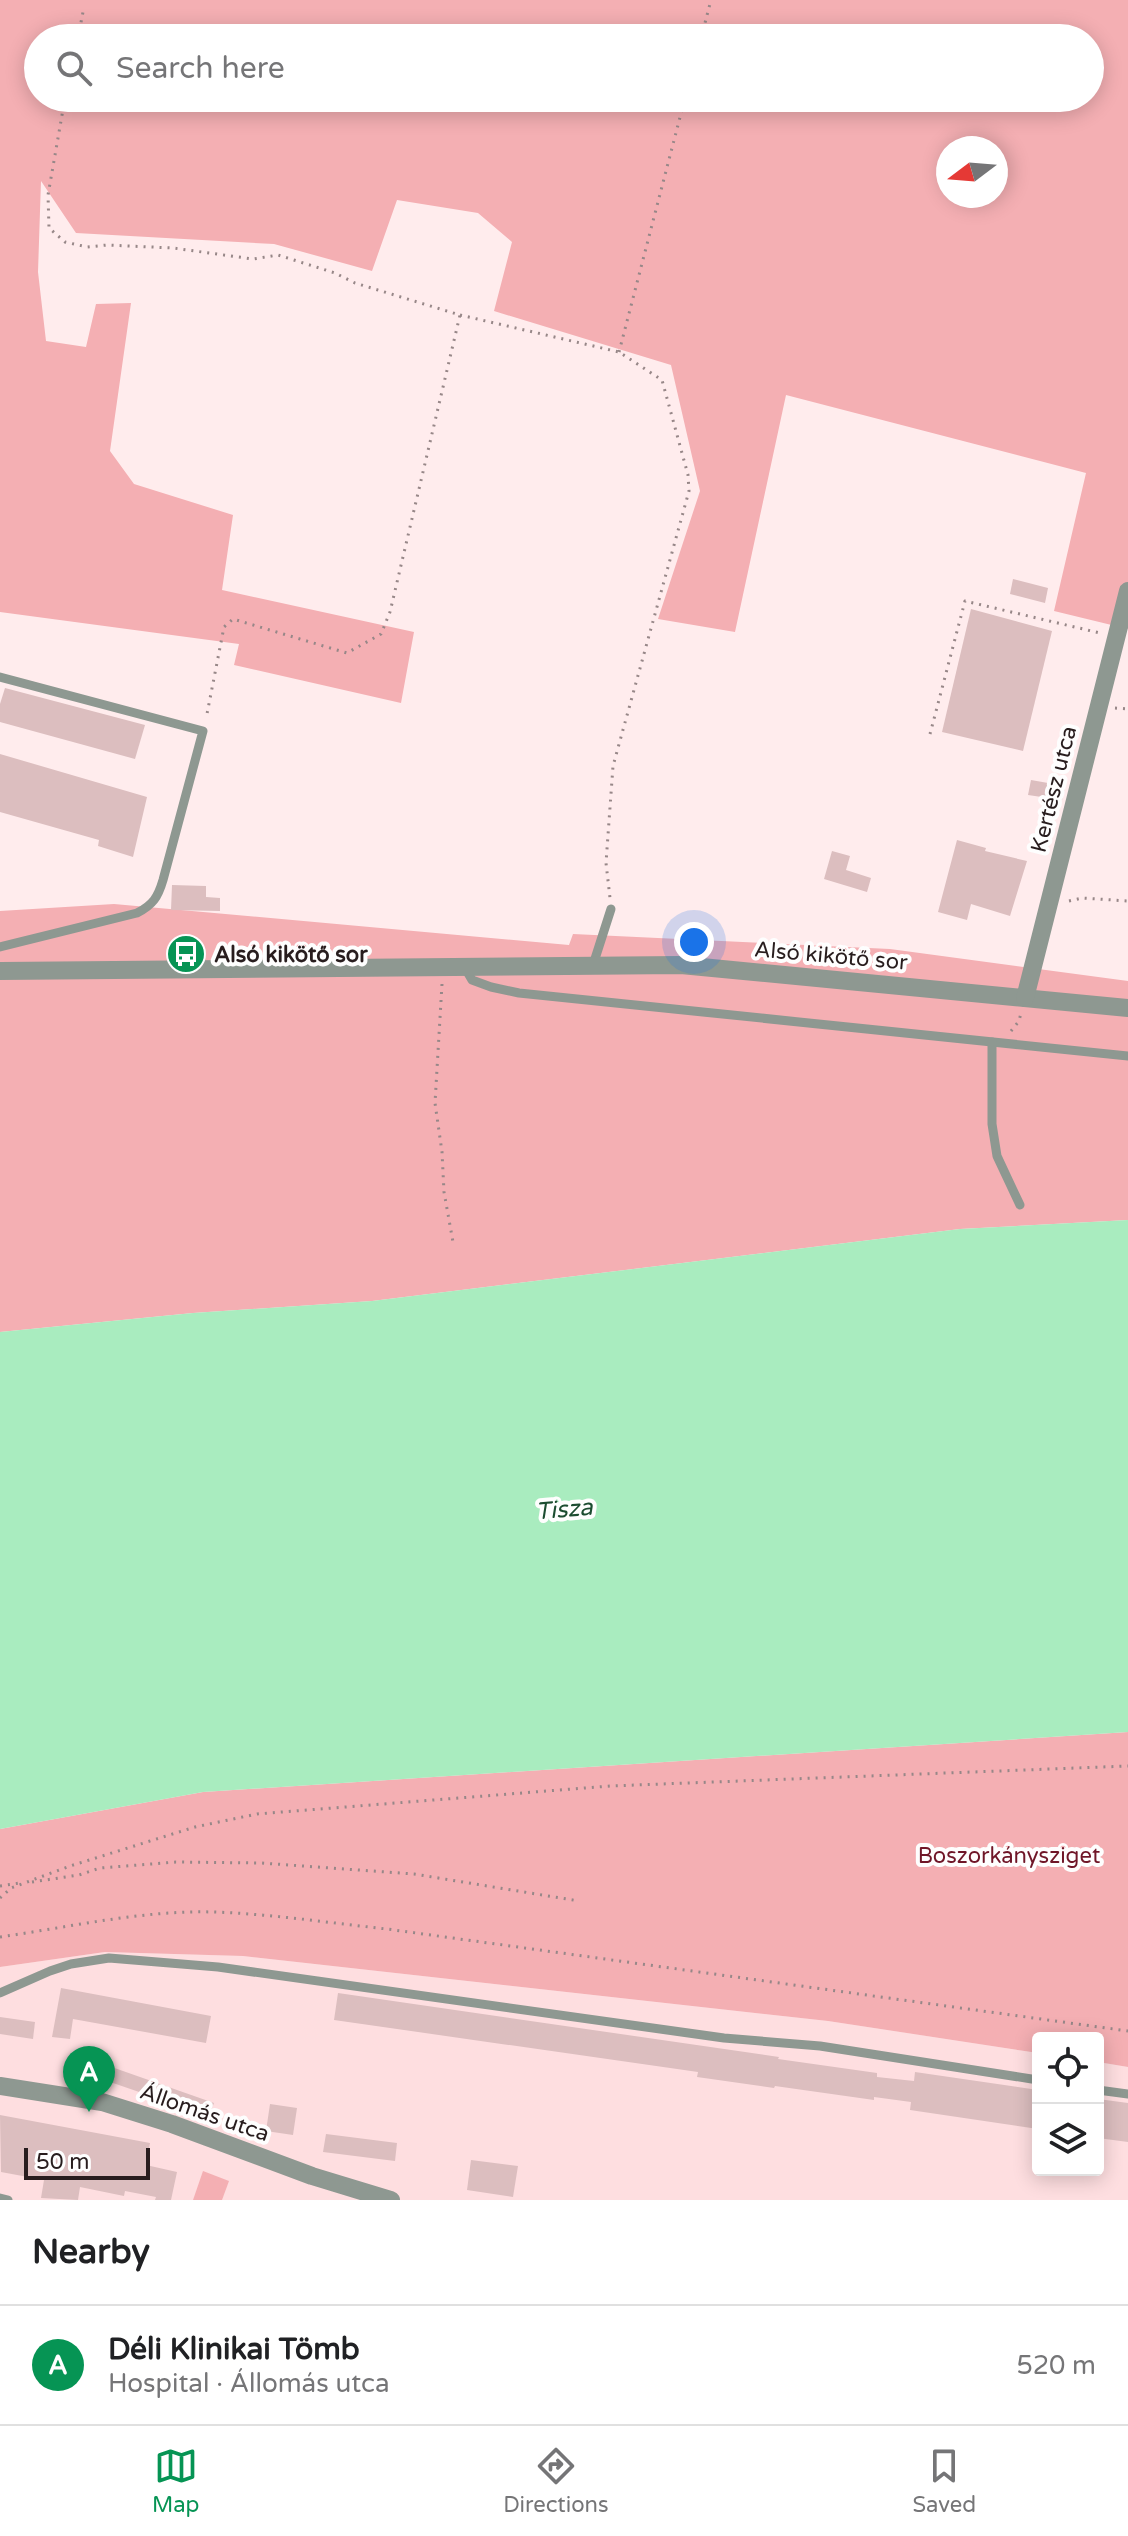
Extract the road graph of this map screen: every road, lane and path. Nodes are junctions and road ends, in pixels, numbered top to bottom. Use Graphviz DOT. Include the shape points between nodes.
graph roads {
  1 [pos="711,0"];
  2 [pos="83,12"];
  3 [pos="81,24"];
  4 [pos="705,24"];
  5 [pos="63,112"];
  6 [pos="681,112"];
  7 [pos="460,315"];
  8 [pos="619,352"];
  9 [pos="1128,591"];
  10 [pos="1117,637"];
  11 [pos="0,677"];
  12 [pos="203,731"];
  13 [pos="930,734"];
  14 [pos="1128,901"];
  15 [pos="1049,904"];
  16 [pos="611,909"];
  17 [pos="0,947"];
  18 [pos="593,965"];
  19 [pos="442,968"];
  20 [pos="465,968"];
  21 [pos="0,971"];
  22 [pos="1025,998"];
  23 [pos="1128,1008"];
  24 [pos="997,1043"];
  25 [pos="1128,1056"];
  26 [pos="1020,1205"];
  27 [pos="453,1242"];
  28 [pos="1128,1766"];
  29 [pos="26,1882"];
  30 [pos="0,1886"];
  31 [pos="0,1898"];
  32 [pos="579,1901"];
  33 [pos="0,1937"];
  34 [pos="0,1993"];
  35 [pos="1128,2031"];
  36 [pos="1032,2079"];
  37 [pos="0,2086"];
  38 [pos="1104,2091"];
  39 [pos="1128,2094"];
  40 [pos="0,2198"];
  41 [pos="8,2200"];
  42 [pos="391,2200"];
  1 -- 4 [label="path"];
  2 -- 3 [label="path"];
  5 -- 7 [label="path" via="48,195 49,228 65,242 253,259 278,255"];
  6 -- 8 [label="path"];
  7 -- 8 [label="path"];
  7 -- 12 [label="path" via="381,634 347,653 233,619 224,627"];
  8 -- 16 [label="path" via="662,380 689,491 613,766 606,863"];
  9 -- 10 [label="street, Kertész utca"];
  10 -- 13 [label="path" via="965,601"];
  10 -- 15 [label="street, Kertész utca"];
  11 -- 12 [label="lane"];
  12 -- 17 [label="lane" via="163,880 151,906"];
  14 -- 15 [label="path" via="1082,898"];
  15 -- 22 [label="street, Kertész utca"];
  16 -- 18 [label="lane"];
  18 -- 20 [label="street, Alsó kikötő sor"];
  18 -- 22 [label="street, Alsó kikötő sor" via="681,965"];
  19 -- 20 [label="street, Alsó kikötő sor"];
  19 -- 21 [label="street, Alsó kikötő sor"];
  19 -- 27 [label="path" via="435,1103"];
  20 -- 24 [label="lane" via="472,980 519,993"];
  22 -- 23 [label="street, Alsó kikötő sor"];
  22 -- 24 [label="path" via="1019,1021"];
  24 -- 25 [label="lane"];
  24 -- 26 [label="lane" via="992,1124 997,1156"];
  28 -- 29 [label="path" via="610,1786 257,1814 195,1827"];
  29 -- 30 [label="path"];
  29 -- 31 [label="path"];
  29 -- 32 [label="path" via="160,1863 261,1863 414,1874"];
  33 -- 35 [label="path" via="157,1914 270,1916"];
  34 -- 36 [label="lane" via="71,1964 109,1958 218,1967"];
  37 -- 42 [label="street, Állomás utca" via="102,2102"];
  38 -- 39 [label="lane"];
  40 -- 41 [label="lane"];
}
